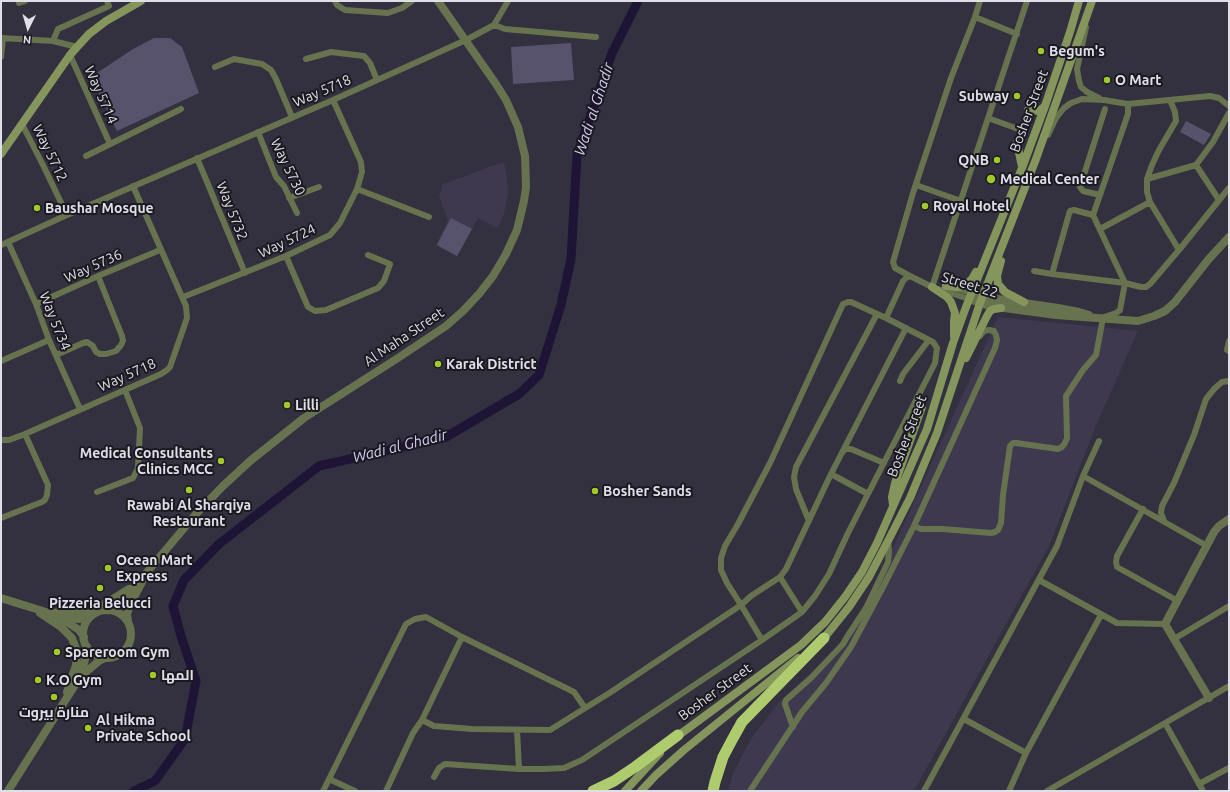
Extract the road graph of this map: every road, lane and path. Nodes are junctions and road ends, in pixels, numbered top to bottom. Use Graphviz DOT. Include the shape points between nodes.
graph roads {
  1 [pos="108,1"];
  2 [pos="141,1"];
  3 [pos="335,1"];
  4 [pos="412,1"];
  5 [pos="438,1"];
  6 [pos="508,1"];
  7 [pos="980,1"];
  8 [pos="1027,1"];
  9 [pos="1079,1"];
  10 [pos="1092,1"];
  11 [pos="975,17"];
  12 [pos="494,25"];
  13 [pos="1017,34"];
  14 [pos="596,37"];
  15 [pos="2,38"];
  16 [pos="466,40"];
  17 [pos="53,41"];
  18 [pos="77,47"];
  19 [pos="70,55"];
  20 [pos="1,57"];
  21 [pos="306,59"];
  22 [pos="215,67"];
  23 [pos="377,80"];
  24 [pos="333,100"];
  25 [pos="1104,100"];
  26 [pos="1170,100"];
  27 [pos="1128,104"];
  28 [pos="1045,106"];
  29 [pos="1229,106"];
  30 [pos="181,109"];
  31 [pos="1105,109"];
  32 [pos="1028,110"];
  33 [pos="1229,115"];
  34 [pos="292,117"];
  35 [pos="988,118"];
  36 [pos="22,124"];
  37 [pos="1021,130"];
  38 [pos="258,132"];
  39 [pos="1017,143"];
  40 [pos="110,144"];
  41 [pos="1,154"];
  42 [pos="86,156"];
  43 [pos="197,158"];
  44 [pos="1036,159"];
  45 [pos="1196,165"];
  46 [pos="1022,168"];
  47 [pos="1147,179"];
  48 [pos="916,185"];
  49 [pos="133,186"];
  50 [pos="319,187"];
  51 [pos="1229,188"];
  52 [pos="357,189"];
  53 [pos="1100,195"];
  54 [pos="289,198"];
  55 [pos="1219,200"];
  56 [pos="961,201"];
  57 [pos="1150,202"];
  58 [pos="297,213"];
  59 [pos="66,215"];
  60 [pos="1092,215"];
  61 [pos="429,217"];
  62 [pos="1014,219"];
  63 [pos="1100,229"];
  64 [pos="1229,237"];
  65 [pos="8,242"];
  66 [pos="1229,242"];
  67 [pos="1,245"];
  68 [pos="160,250"];
  69 [pos="1179,250"];
  70 [pos="368,255"];
  71 [pos="988,255"];
  72 [pos="286,256"];
  73 [pos="1208,260"];
  74 [pos="1034,271"];
  75 [pos="245,273"];
  76 [pos="1052,274"];
  77 [pos="98,276"];
  78 [pos="910,276"];
  79 [pos="1125,283"];
  80 [pos="946,286"];
  81 [pos="932,287"];
  82 [pos="971,296"];
  83 [pos="183,297"];
  84 [pos="981,299"];
  85 [pos="1024,302"];
  86 [pos="36,304"];
  87 [pos="1002,308"];
  88 [pos="877,314"];
  89 [pos="886,318"];
  90 [pos="1100,318"];
  91 [pos="906,328"];
  92 [pos="49,340"];
  93 [pos="929,340"];
  94 [pos="1229,341"];
  95 [pos="953,343"];
  96 [pos="972,345"];
  97 [pos="1229,351"];
  98 [pos="56,354"];
  99 [pos="1,361"];
  100 [pos="900,381"];
  101 [pos="1229,382"];
  102 [pos="952,385"];
  103 [pos="125,390"];
  104 [pos="918,398"];
  105 [pos="80,409"];
  106 [pos="25,434"];
  107 [pos="1,440"];
  108 [pos="1099,441"];
  109 [pos="841,454"];
  110 [pos="884,462"];
  111 [pos="831,474"];
  112 [pos="1083,476"];
  113 [pos="97,492"];
  114 [pos="868,494"];
  115 [pos="893,508"];
  116 [pos="1143,510"];
  117 [pos="1,518"];
  118 [pos="809,520"];
  119 [pos="1229,520"];
  120 [pos="1164,522"];
  121 [pos="914,526"];
  122 [pos="888,541"];
  123 [pos="1208,546"];
  124 [pos="150,567"];
  125 [pos="780,577"];
  126 [pos="1039,580"];
  127 [pos="136,584"];
  128 [pos="1,598"];
  129 [pos="1178,601"];
  130 [pos="22,605"];
  131 [pos="741,605"];
  132 [pos="1229,606"];
  133 [pos="108,610"];
  134 [pos="802,612"];
  135 [pos="40,613"];
  136 [pos="49,613"];
  137 [pos="1101,615"];
  138 [pos="90,616"];
  139 [pos="128,622"];
  140 [pos="1165,624"];
  141 [pos="84,637"];
  142 [pos="462,637"];
  143 [pos="824,638"];
  144 [pos="1174,639"];
  145 [pos="762,640"];
  146 [pos="86,647"];
  147 [pos="105,658"];
  148 [pos="80,677"];
  149 [pos="1229,686"];
  150 [pos="1209,698"];
  151 [pos="61,708"];
  152 [pos="586,708"];
  153 [pos="787,711"];
  154 [pos="802,712"];
  155 [pos="964,718"];
  156 [pos="422,720"];
  157 [pos="1165,723"];
  158 [pos="792,727"];
  159 [pos="517,730"];
  160 [pos="678,735"];
  161 [pos="1026,753"];
  162 [pos="1229,768"];
  163 [pos="519,769"];
  164 [pos="434,777"];
  165 [pos="329,779"];
  166 [pos="614,781"];
  167 [pos="1200,784"];
  168 [pos="8,791"];
  169 [pos="322,791"];
  170 [pos="355,791"];
  171 [pos="386,791"];
  172 [pos="593,791"];
  173 [pos="600,791"];
  174 [pos="625,791"];
  175 [pos="641,791"];
  176 [pos="713,791"];
  177 [pos="750,791"];
  178 [pos="924,791"];
  179 [pos="1009,791"];
  180 [pos="1047,791"];
  181 [pos="1203,791"];
  1 -- 17 [label="street" via="109,6 58,29"];
  2 -- 18 [label="main road" via="106,21"];
  3 -- 4 [label="street" via="345,10 388,13"];
  5 -- 16 [label="street, Al Maha Street"];
  6 -- 12 [label="street"];
  7 -- 11 [label="street"];
  8 -- 13 [label="street"];
  9 -- 28 [label="main road, Bosher Street"];
  10 -- 25 [label="street" via="1077,69 1078,81 1087,92"];
  10 -- 44 [label="main road, Bosher Street"];
  11 -- 13 [label="street"];
  11 -- 48 [label="street" via="951,78"];
  12 -- 14 [label="street" via="505,29"];
  12 -- 16 [label="street, Way 5718"];
  13 -- 35 [label="street"];
  15 -- 17 [label="street"];
  15 -- 20 [label="street"];
  16 -- 23 [label="street, Way 5718"];
  16 -- 124 [label="street, Al Maha Street" via="506,100 518,127 525,156 524,201 517,230 503,260 479,294 446,326 304,418 250,461 196,514"];
  17 -- 18 [label="street"];
  18 -- 19 [label="main road"];
  19 -- 36 [label="main road"];
  19 -- 40 [label="street, Way 5714"];
  21 -- 23 [label="street" via="331,52 364,56"];
  22 -- 34 [label="street" via="234,59 262,64 271,70"];
  23 -- 24 [label="street, Way 5718"];
  24 -- 34 [label="street, Way 5718"];
  24 -- 52 [label="street, Way 5724" via="360,162 362,172"];
  25 -- 27 [label="street"];
  25 -- 44 [label="street" via="1082,99 1064,108 1056,118"];
  26 -- 27 [label="street"];
  26 -- 29 [label="street" via="1210,96 1219,98"];
  26 -- 47 [label="street" via="1176,121 1159,150"];
  27 -- 53 [label="street" via="1128,114"];
  28 -- 32 [label="main road" via="1039,111"];
  28 -- 46 [label="main road, Bosher Street"];
  30 -- 40 [label="street"];
  31 -- 53 [label="street" via="1080,187 1083,191"];
  33 -- 45 [label="street"];
  34 -- 38 [label="street, Way 5718"];
  35 -- 37 [label="street"];
  35 -- 56 [label="street"];
  36 -- 41 [label="main road"];
  36 -- 59 [label="street, Way 5712"];
  38 -- 43 [label="street, Way 5718"];
  38 -- 54 [label="street, Way 5730" via="276,177 284,186"];
  39 -- 46 [label="main road"];
  40 -- 42 [label="street"];
  43 -- 49 [label="street, Way 5718"];
  43 -- 75 [label="street, Way 5732"];
  44 -- 62 [label="main road, Bosher Street"];
  45 -- 47 [label="street"];
  45 -- 55 [label="street"];
  46 -- 71 [label="main road, Bosher Street"];
  47 -- 57 [label="street"];
  48 -- 56 [label="street"];
  48 -- 78 [label="street" via="893,262 895,268"];
  49 -- 59 [label="street, Way 5718"];
  49 -- 68 [label="street, Way 5718"];
  50 -- 54 [label="street"];
  51 -- 55 [label="street"];
  52 -- 61 [label="street"];
  52 -- 72 [label="street, Way 5724" via="340,223 330,235"];
  53 -- 60 [label="street"];
  54 -- 58 [label="street, Way 5730"];
  55 -- 69 [label="street"];
  56 -- 81 [label="street"];
  57 -- 63 [label="street"];
  57 -- 69 [label="street"];
  59 -- 65 [label="street, Way 5718"];
  60 -- 63 [label="street"];
  60 -- 76 [label="street" via="1070,211"];
  62 -- 84 [label="main road, Bosher Street"];
  62 -- 85 [label="main road" via="997,276 998,284 1005,292"];
  63 -- 79 [label="street"];
  64 -- 73 [label="street, Street 22"];
  65 -- 67 [label="street, Way 5718"];
  65 -- 86 [label="street, Way 5734"];
  66 -- 73 [label="street"];
  68 -- 77 [label="street, Way 5736"];
  68 -- 83 [label="street, Way 5718"];
  69 -- 79 [label="street" via="1146,287"];
  70 -- 72 [label="street" via="390,264 384,281 378,288 326,310 315,311 308,307"];
  71 -- 80 [label="main road" via="982,260 972,279 964,286"];
  71 -- 82 [label="main road, Bosher Street"];
  72 -- 75 [label="street, Way 5724"];
  73 -- 90 [label="street, Street 22" via="1165,311 1138,320"];
  74 -- 76 [label="street"];
  75 -- 83 [label="street, Way 5724"];
  76 -- 79 [label="street"];
  77 -- 86 [label="street, Way 5736"];
  77 -- 98 [label="street" via="122,336 121,345 116,350 100,354 87,342"];
  78 -- 81 [label="street"];
  78 -- 89 [label="street" via="903,282"];
  79 -- 90 [label="street" via="1120,310"];
  80 -- 81 [label="street, Street 22"];
  80 -- 82 [label="street, Street 22"];
  81 -- 82 [label="street, Street 22"];
  81 -- 95 [label="main road" via="952,302 954,307"];
  82 -- 84 [label="street, Street 22"];
  82 -- 95 [label="main road, Bosher Street"];
  83 -- 103 [label="street, Way 5718" via="187,318 170,367 161,374"];
  84 -- 85 [label="street, Street 22"];
  84 -- 87 [label="street, Street 22"];
  84 -- 102 [label="main road, Bosher Street"];
  85 -- 90 [label="street, Street 22"];
  86 -- 92 [label="street, Way 5734"];
  87 -- 90 [label="street, Street 22" via="1070,317"];
  87 -- 96 [label="main road" via="990,311"];
  88 -- 89 [label="street"];
  88 -- 118 [label="street" via="796,467 796,489"];
  88 -- 131 [label="street" via="851,302 843,304 770,463 725,546 721,558 722,570"];
  89 -- 91 [label="street"];
  90 -- 121 [label="street" via="1096,355 1066,396 1067,438 1062,447 1016,443 1010,446 998,530 991,533 942,528 927,530"];
  91 -- 93 [label="street"];
  91 -- 109 [label="street"];
  92 -- 98 [label="street, Way 5734"];
  92 -- 99 [label="street"];
  93 -- 100 [label="street"];
  93 -- 104 [label="street" via="937,348 935,363"];
  94 -- 97 [label="street"];
  95 -- 115 [label="main road, Bosher Street" via="927,429"];
  96 -- 102 [label="main road"];
  96 -- 121 [label="street" via="984,331 989,330 996,335 995,348"];
  98 -- 105 [label="street, Way 5734"];
  101 -- 120 [label="street" via="1222,382 1206,399 1194,435 1162,506"];
  102 -- 122 [label="main road, Bosher Street" via="934,440 910,498"];
  103 -- 105 [label="street, Way 5718"];
  103 -- 113 [label="street" via="140,428 138,468 133,478"];
  104 -- 110 [label="street"];
  104 -- 115 [label="main road" via="922,407 894,483"];
  105 -- 106 [label="street, Way 5718"];
  106 -- 107 [label="street, Way 5718"];
  106 -- 117 [label="street" via="48,485 46,500"];
  108 -- 112 [label="street"];
  109 -- 110 [label="street" via="845,449 851,449"];
  109 -- 111 [label="street"];
  110 -- 114 [label="street"];
  111 -- 114 [label="street"];
  111 -- 118 [label="street"];
  112 -- 116 [label="street"];
  112 -- 126 [label="street" via="1057,546"];
  114 -- 134 [label="street" via="829,574"];
  115 -- 160 [label="main road, Bosher Street" via="862,572 825,622 800,645"];
  116 -- 120 [label="street"];
  116 -- 129 [label="street" via="1117,556 1117,567"];
  118 -- 125 [label="street"];
  119 -- 123 [label="street" via="1214,532"];
  120 -- 123 [label="street"];
  121 -- 154 [label="street" via="851,647"];
  122 -- 143 [label="main road, Bosher Street" via="849,607"];
  122 -- 153 [label="street" via="888,562 866,608 843,644 786,700"];
  123 -- 129 [label="street"];
  124 -- 127 [label="street, Al Maha Street"];
  124 -- 139 [label="street, Al Maha Street" via="130,605"];
  125 -- 131 [label="street"];
  125 -- 134 [label="street"];
  126 -- 137 [label="street"];
  126 -- 155 [label="street"];
  127 -- 133 [label="street, Al Maha Street" via="121,603"];
  127 -- 136 [label="street" via="100,606 81,611"];
  128 -- 130 [label="street"];
  129 -- 140 [label="street"];
  130 -- 135 [label="street"];
  130 -- 136 [label="street"];
  131 -- 145 [label="street"];
  131 -- 152 [label="street"];
  132 -- 144 [label="street"];
  133 -- 138 [label="street"];
  133 -- 139 [label="street" via="117,612"];
  134 -- 145 [label="street"];
  135 -- 141 [label="street" via="67,622"];
  135 -- 151 [label="street" via="72,638 77,652 76,665"];
  136 -- 138 [label="street" via="80,619"];
  137 -- 140 [label="street" via="1117,623"];
  137 -- 161 [label="street"];
  138 -- 141 [label="street" via="83,629"];
  139 -- 147 [label="street" via="131,631 129,644 120,654"];
  140 -- 144 [label="street"];
  141 -- 146 [label="street"];
  142 -- 152 [label="street" via="574,692"];
  142 -- 156 [label="street"];
  142 -- 165 [label="street" via="426,617 406,624"];
  143 -- 175 [label="main road, Bosher Street" via="684,750"];
  143 -- 176 [label="highway" via="742,722 723,757"];
  144 -- 150 [label="street"];
  145 -- 163 [label="street" via="582,760 564,768"];
  146 -- 147 [label="street"];
  146 -- 148 [label="street" via="87,653"];
  147 -- 148 [label="street"];
  148 -- 151 [label="street"];
  149 -- 150 [label="street"];
  150 -- 157 [label="street"];
  151 -- 168 [label="street"];
  152 -- 159 [label="street" via="550,730"];
  153 -- 154 [label="street"];
  153 -- 158 [label="street"];
  154 -- 158 [label="street"];
  155 -- 161 [label="street"];
  155 -- 178 [label="street"];
  156 -- 159 [label="street" via="434,726"];
  156 -- 171 [label="street" via="413,733"];
  157 -- 167 [label="street"];
  157 -- 180 [label="street"];
  158 -- 177 [label="street"];
  159 -- 163 [label="street"];
  160 -- 166 [label="highway"];
  160 -- 174 [label="main road, Bosher Street"];
  161 -- 179 [label="street"];
  162 -- 167 [label="street"];
  163 -- 164 [label="street" via="445,764"];
  165 -- 169 [label="street"];
  165 -- 170 [label="street"];
  166 -- 172 [label="highway"];
  166 -- 173 [label="highway"];
  167 -- 181 [label="street"];
}
